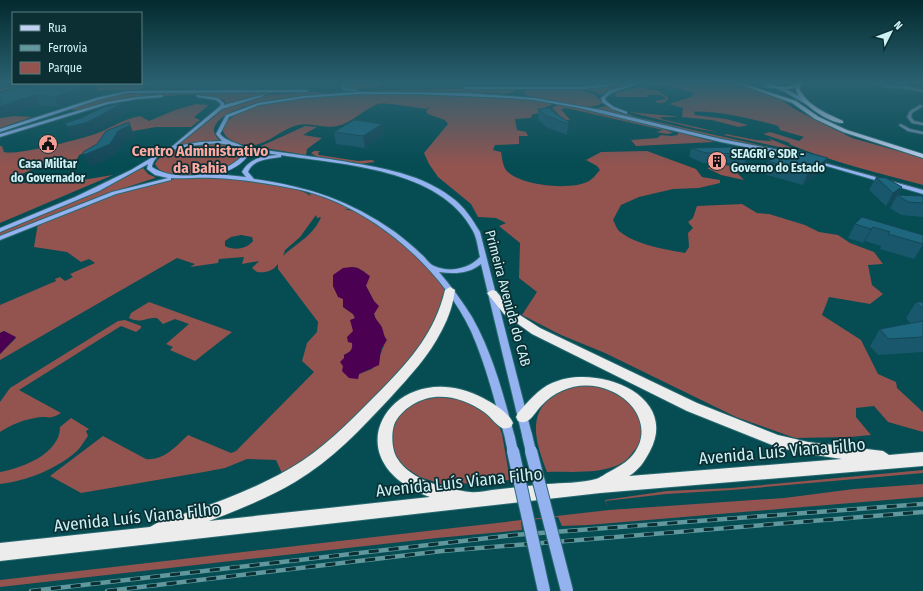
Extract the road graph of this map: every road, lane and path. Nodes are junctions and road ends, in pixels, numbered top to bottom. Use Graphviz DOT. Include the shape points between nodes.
graph roads {
  1 [pos="61,111"];
  2 [pos="67,111"];
  3 [pos="82,111"];
  4 [pos="83,111"];
  5 [pos="218,111"];
  6 [pos="237,111"];
  7 [pos="594,111"];
  8 [pos="621,111"];
  9 [pos="806,111"];
  10 [pos="820,111"];
  11 [pos="913,111"];
  12 [pos="51,114"];
  13 [pos="62,117"];
  14 [pos="923,124"];
  15 [pos="901,125"];
  16 [pos="0,131"];
  17 [pos="923,133"];
  18 [pos="0,136"];
  19 [pos="229,143"];
  20 [pos="244,148"];
  21 [pos="923,151"];
  22 [pos="166,152"];
  23 [pos="290,155"];
  24 [pos="923,156"];
  25 [pos="246,158"];
  26 [pos="152,160"];
  27 [pos="260,160"];
  28 [pos="199,176"];
  29 [pos="177,177"];
  30 [pos="252,180"];
  31 [pos="923,187"];
  32 [pos="923,192"];
  33 [pos="0,230"];
  34 [pos="0,238"];
  35 [pos="484,258"];
  36 [pos="431,268"];
  37 [pos="450,290"];
  38 [pos="492,293"];
  39 [pos="523,417"];
  40 [pos="506,423"];
  41 [pos="915,460"];
  42 [pos="600,486"];
  43 [pos="475,500"];
  44 [pos="140,537"];
  45 [pos="0,552"];
  46 [pos="544,591"];
  47 [pos="567,591"];
  1 -- 12 [label="main road"];
  2 -- 3 [label="main road"];
  4 -- 13 [label="main road"];
  5 -- 22 [label="main road"];
  6 -- 19 [label="main road" via="218,125 218,134"];
  7 -- 8 [label="main road" via="713,139 799,155"];
  9 -- 24 [label="main road" via="845,131"];
  10 -- 21 [label="main road" via="857,130"];
  11 -- 14 [label="street" via="909,117 913,122"];
  12 -- 13 [label="main road" via="63,114"];
  12 -- 16 [label="main road"];
  13 -- 18 [label="main road"];
  15 -- 17 [label="street" via="906,129"];
  19 -- 20 [label="main road, Primeira Avenida do CAB"];
  19 -- 22 [label="main road, Primeira Avenida do CAB" via="191,145"];
  20 -- 23 [label="main road, Primeira Avenida do CAB"];
  20 -- 25 [label="main road" via="248,152"];
  22 -- 26 [label="main road"];
  23 -- 27 [label="main road"];
  23 -- 35 [label="main road, Primeira Avenida do CAB" via="390,172 437,190 454,201 471,221 477,232"];
  25 -- 27 [label="main road"];
  25 -- 28 [label="main road" via="230,168"];
  26 -- 29 [label="main road" via="149,164 152,172"];
  26 -- 33 [label="main road" via="89,193"];
  27 -- 30 [label="main road" via="248,165 246,169 247,176"];
  28 -- 29 [label="main road"];
  28 -- 30 [label="main road"];
  29 -- 34 [label="main road" via="114,193"];
  30 -- 36 [label="main road" via="307,190 345,205 393,234"];
  31 -- 32 [label="main road" via="809,158"];
  35 -- 36 [label="main road" via="476,266 463,270 446,271"];
  35 -- 38 [label="main road, Primeira Avenida do CAB"];
  36 -- 37 [label="main road"];
  37 -- 40 [label="main road" via="481,343"];
  37 -- 44 [label="highway" via="448,304 440,323 414,364 350,431 326,452 285,480 256,494"];
  38 -- 39 [label="main road, Primeira Avenida do CAB"];
  38 -- 41 [label="highway" via="508,312 536,331 720,420 777,441 808,448"];
  39 -- 42 [label="highway" via="541,397 554,388 576,381 614,386 635,400 644,409 648,418 650,426 647,444 637,461"];
  39 -- 47 [label="main road, Primeira Avenida do CAB, bridge"];
  40 -- 43 [label="highway" via="477,401 450,392 437,392 423,394 401,405 385,426 383,437 390,462 401,475 417,485"];
  40 -- 46 [label="main road, bridge"];
  41 -- 42 [label="highway, Avenida Luís Viana Filho"];
  42 -- 43 [label="highway, Avenida Luís Viana Filho"];
  43 -- 44 [label="highway, Avenida Luís Viana Filho"];
  44 -- 45 [label="highway, Avenida Luís Viana Filho"];
}
